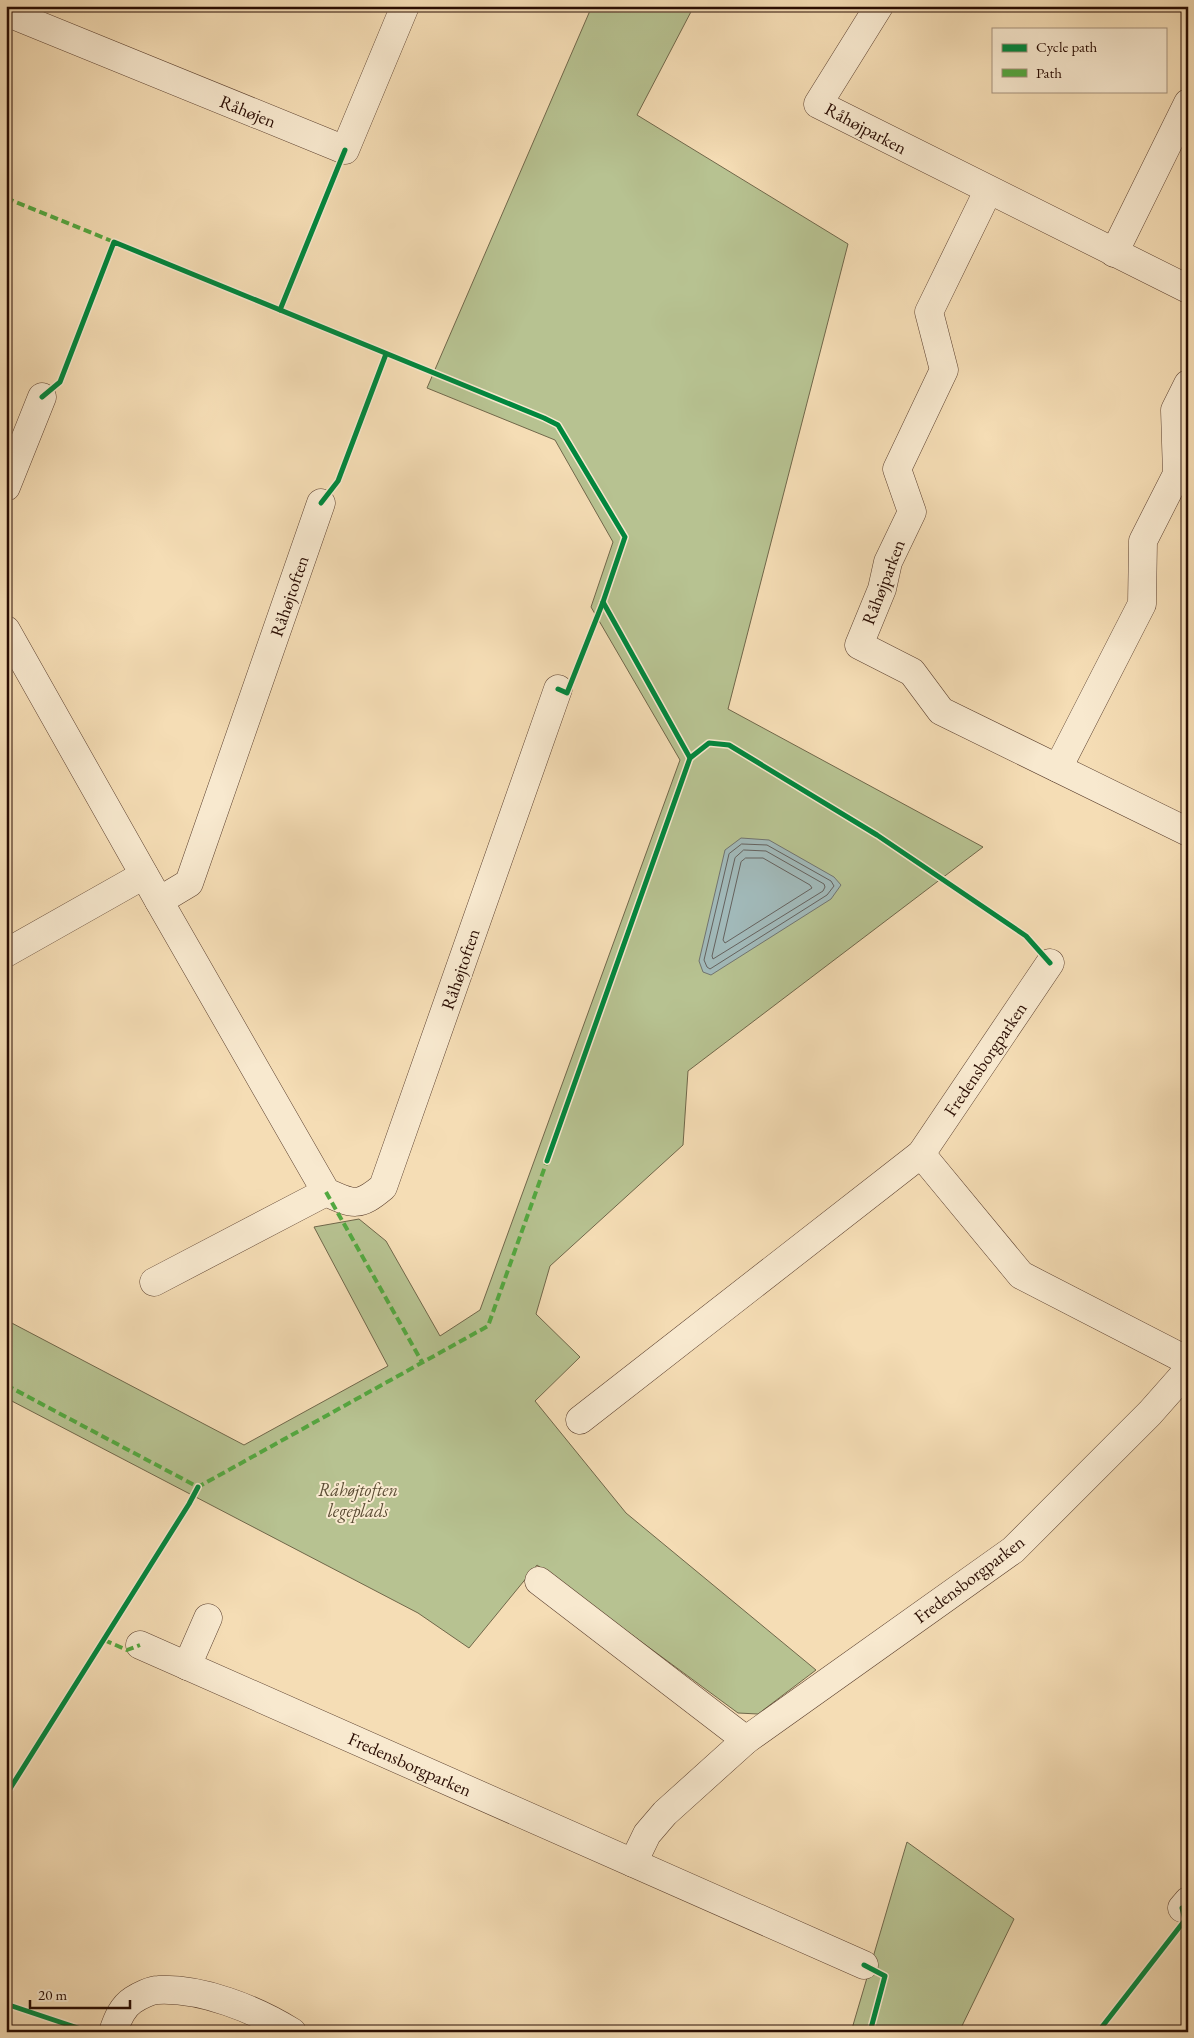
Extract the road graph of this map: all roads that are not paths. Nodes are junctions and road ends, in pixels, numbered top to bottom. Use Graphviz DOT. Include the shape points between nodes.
graph roads {
  1 [pos="8,6"];
  2 [pos="405,6"];
  3 [pos="878,6"];
  4 [pos="6,11"];
  5 [pos="1188,103"];
  6 [pos="988,191"];
  7 [pos="1114,253"];
  8 [pos="1188,289"];
  9 [pos="1188,384"];
  10 [pos="42,397"];
  11 [pos="6,487"];
  12 [pos="321,503"];
  13 [pos="6,630"];
  14 [pos="558,689"];
  15 [pos="1058,768"];
  16 [pos="1188,832"];
  17 [pos="144,876"];
  18 [pos="159,901"];
  19 [pos="6,953"];
  20 [pos="1050,964"];
  21 [pos="921,1154"];
  22 [pos="326,1192"];
  23 [pos="154,1282"];
  24 [pos="1188,1361"];
  25 [pos="1188,1370"];
  26 [pos="580,1420"];
  27 [pos="539,1581"];
  28 [pos="208,1618"];
  29 [pos="140,1645"];
  30 [pos="187,1666"];
  31 [pos="746,1740"];
  32 [pos="633,1862"];
  33 [pos="864,1965"];
  34 [pos="113,2032"];
  35 [pos="292,2032"];
  1 -- 4 [label="street, Råhøjen"];
  2 -- 4 [label="street, Råhøjen" via="345,150"];
  3 -- 6 [label="street, Råhøjparken" via="818,104"];
  5 -- 7 [label="street"];
  6 -- 7 [label="street, Råhøjparken"];
  6 -- 15 [label="street, Råhøjparken" via="929,312 944,370 897,469 912,512 888,562 882,589 859,645 912,672 941,711"];
  7 -- 8 [label="street, Råhøjparken"];
  9 -- 15 [label="street" via="1175,410 1177,474 1143,541 1142,604"];
  10 -- 11 [label="street"];
  12 -- 18 [label="street, Råhøjtoften" via="189,883"];
  13 -- 17 [label="street"];
  14 -- 22 [label="street, Råhøjtoften" via="383,1187 367,1200 348,1203"];
  15 -- 16 [label="street, Råhøjparken"];
  17 -- 18 [label="street"];
  17 -- 19 [label="street"];
  18 -- 22 [label="street"];
  20 -- 21 [label="street, Fredensborgparken"];
  21 -- 24 [label="street" via="1021,1275"];
  21 -- 26 [label="street, Fredensborgparken"];
  22 -- 23 [label="street"];
  25 -- 31 [label="street, Fredensborgparken" via="1150,1413 1013,1550"];
  27 -- 31 [label="street"];
  28 -- 30 [label="street"];
  29 -- 30 [label="street, Fredensborgparken"];
  30 -- 32 [label="street, Fredensborgparken"];
  31 -- 32 [label="street, Fredensborgparken" via="665,1813 647,1834"];
  32 -- 33 [label="street, Fredensborgparken"];
  34 -- 35 [label="street" via="119,2016 132,2000 156,1990 196,1993 237,2005"];
}
